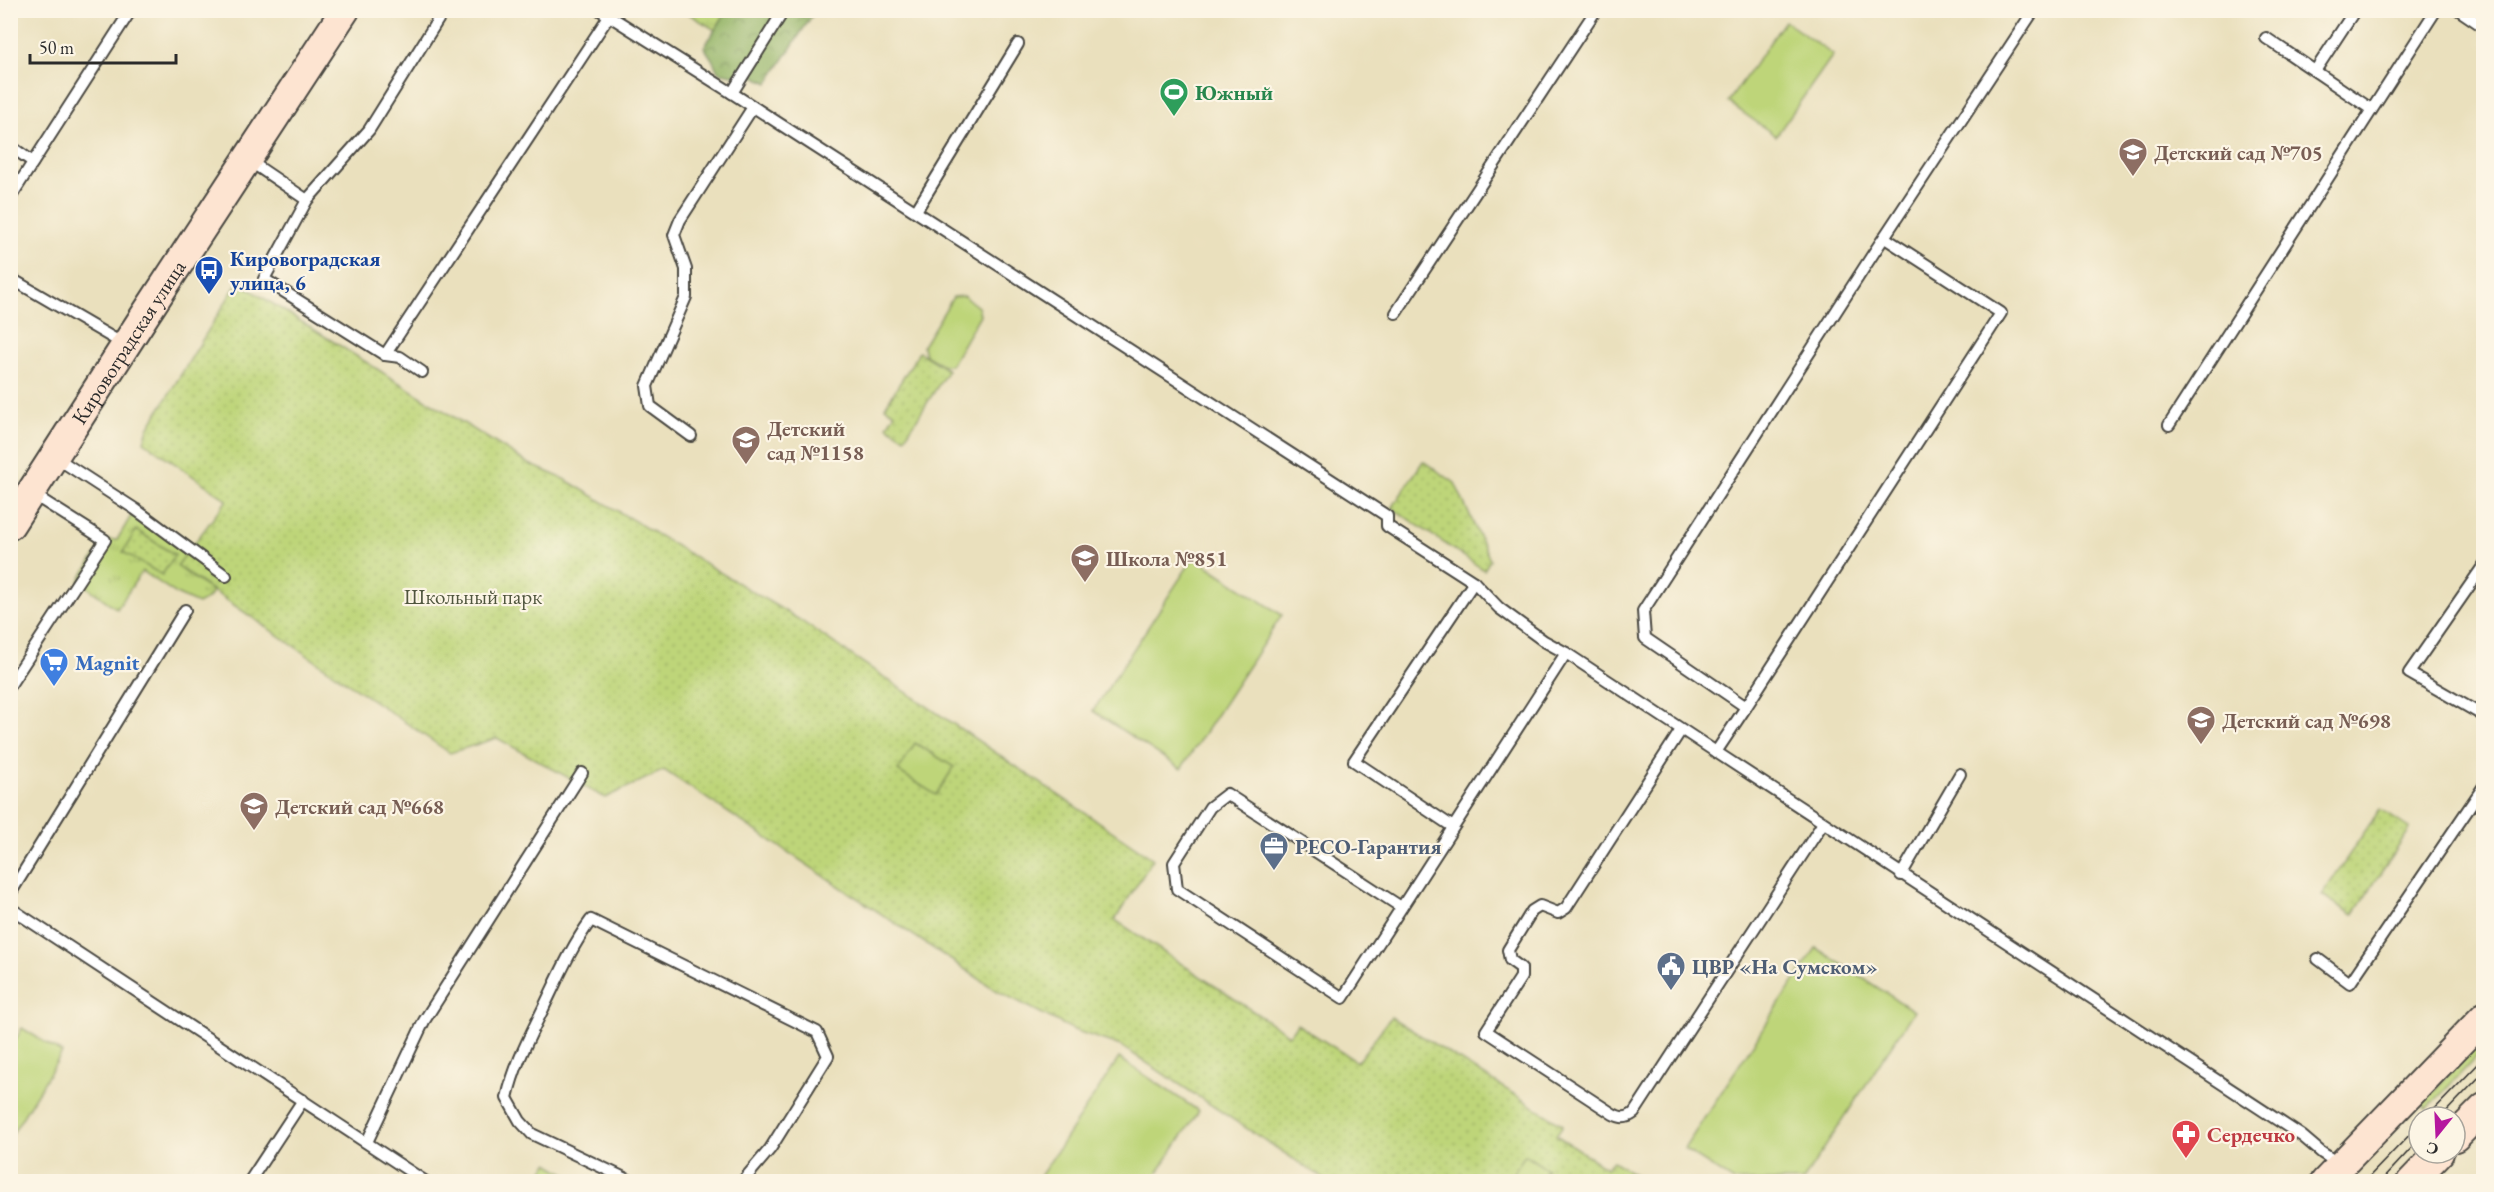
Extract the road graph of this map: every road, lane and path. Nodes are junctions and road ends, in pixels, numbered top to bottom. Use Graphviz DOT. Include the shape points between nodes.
graph roads {
  1 [pos="131,10"];
  2 [pos="345,10"];
  3 [pos="444,10"];
  4 [pos="784,10"];
  5 [pos="1596,10"];
  6 [pos="2034,10"];
  7 [pos="2355,10"];
  8 [pos="2436,10"];
  9 [pos="2459,10"];
  10 [pos="605,13"];
  11 [pos="2484,27"];
  12 [pos="2266,38"];
  13 [pos="1018,44"];
  14 [pos="2315,71"];
  15 [pos="732,93"];
  16 [pos="753,107"];
  17 [pos="2371,109"];
  18 [pos="10,147"];
  19 [pos="247,159"];
  20 [pos="33,162"];
  21 [pos="10,198"];
  22 [pos="307,200"];
  23 [pos="916,211"];
  24 [pos="1885,238"];
  25 [pos="10,278"];
  26 [pos="1396,313"];
  27 [pos="125,345"];
  28 [pos="385,355"];
  29 [pos="422,372"];
  30 [pos="2169,425"];
  31 [pos="691,436"];
  32 [pos="55,457"];
  33 [pos="31,492"];
  34 [pos="10,525"];
  35 [pos="2484,565"];
  36 [pos="226,576"];
  37 [pos="1474,582"];
  38 [pos="185,610"];
  39 [pos="1566,653"];
  40 [pos="10,686"];
  41 [pos="1746,706"];
  42 [pos="2484,716"];
  43 [pos="1681,730"];
  44 [pos="1716,752"];
  45 [pos="582,773"];
  46 [pos="1960,774"];
  47 [pos="2484,786"];
  48 [pos="1822,823"];
  49 [pos="1453,827"];
  50 [pos="1901,875"];
  51 [pos="10,894"];
  52 [pos="1401,907"];
  53 [pos="10,908"];
  54 [pos="2318,959"];
  55 [pos="2484,1017"];
  56 [pos="303,1100"];
  57 [pos="2484,1108"];
  58 [pos="2467,1125"];
  59 [pos="367,1142"];
  60 [pos="2428,1165"];
  61 [pos="2333,1173"];
  62 [pos="2415,1180"];
  63 [pos="249,1182"];
  64 [pos="426,1182"];
  65 [pos="633,1182"];
  66 [pos="742,1182"];
  1 -- 20 [label="lane"];
  2 -- 19 [label="street, Кировоградская улица"];
  3 -- 22 [label="lane" via="369,130"];
  4 -- 15 [label="lane"];
  5 -- 26 [label="lane"];
  6 -- 24 [label="lane"];
  7 -- 14 [label="lane"];
  8 -- 17 [label="lane"];
  9 -- 11 [label="lane"];
  10 -- 15 [label="lane"];
  10 -- 28 [label="lane"];
  12 -- 14 [label="lane"];
  13 -- 23 [label="lane"];
  14 -- 17 [label="lane"];
  15 -- 16 [label="lane"];
  16 -- 23 [label="lane"];
  16 -- 31 [label="lane" via="674,235 686,269 686,297 647,386 650,406"];
  17 -- 30 [label="lane"];
  18 -- 20 [label="lane"];
  19 -- 22 [label="lane"];
  19 -- 27 [label="street, Кировоградская улица"];
  20 -- 21 [label="lane"];
  22 -- 28 [label="lane" via="264,279"];
  23 -- 37 [label="lane" via="1387,516 1387,526"];
  24 -- 41 [label="lane" via="1643,611 1645,638"];
  24 -- 41 [label="lane" via="2001,313"];
  25 -- 27 [label="lane"];
  27 -- 32 [label="street, Кировоградская улица"];
  28 -- 29 [label="lane" via="400,357"];
  32 -- 33 [label="street, Кировоградская улица"];
  32 -- 36 [label="lane" via="135,509"];
  33 -- 34 [label="street, Кировоградская улица"];
  33 -- 40 [label="lane" via="105,540"];
  35 -- 42 [label="lane" via="2409,673"];
  37 -- 39 [label="lane" via="1499,608"];
  37 -- 49 [label="lane" via="1354,761"];
  38 -- 51 [label="lane"];
  39 -- 43 [label="lane"];
  39 -- 49 [label="lane"];
  41 -- 44 [label="lane"];
  43 -- 44 [label="lane"];
  43 -- 48 [label="lane" via="1566,908 1558,913 1540,906 1526,919 1508,950 1510,960 1521,968 1521,977 1486,1032 1612,1114 1629,1117"];
  44 -- 48 [label="lane"];
  45 -- 59 [label="lane" via="424,1021"];
  46 -- 50 [label="lane"];
  47 -- 54 [label="lane" via="2350,984"];
  48 -- 50 [label="lane"];
  49 -- 52 [label="lane"];
  50 -- 61 [label="lane" via="2292,1129 2322,1153"];
  52 -- 52 [label="lane" via="1343,998 1177,889 1174,864 1210,807 1227,795"];
  53 -- 56 [label="lane"];
  55 -- 61 [label="street"];
  56 -- 59 [label="lane"];
  56 -- 63 [label="lane"];
  57 -- 58 [label="street"];
  59 -- 64 [label="lane"];
  60 -- 62 [label="street"];
  65 -- 66 [label="lane" via="532,1134 507,1098 524,1048 578,938 591,920 817,1032 828,1056 770,1149"];
}
